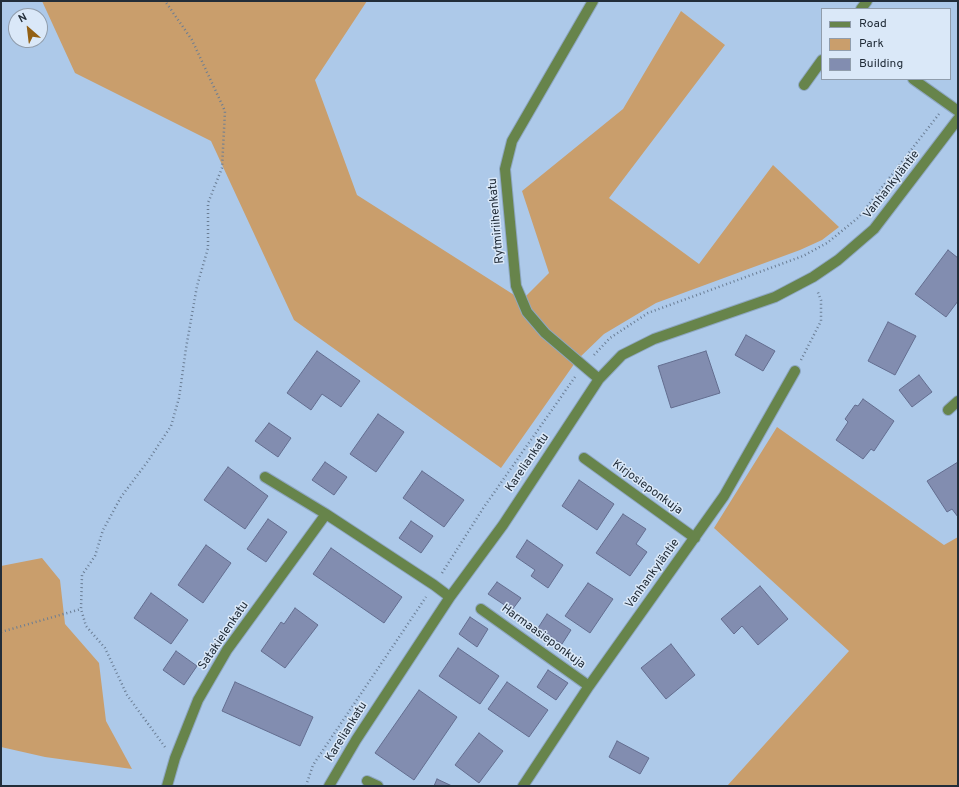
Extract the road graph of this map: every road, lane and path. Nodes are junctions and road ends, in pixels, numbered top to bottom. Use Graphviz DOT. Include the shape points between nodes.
graph roads {
  1 [pos="165,1"];
  2 [pos="593,1"];
  3 [pos="821,61"];
  4 [pos="914,80"];
  5 [pos="804,85"];
  6 [pos="947,103"];
  7 [pos="958,111"];
  8 [pos="958,119"];
  9 [pos="838,260"];
  10 [pos="813,278"];
  11 [pos="795,371"];
  12 [pos="600,379"];
  13 [pos="958,401"];
  14 [pos="948,410"];
  15 [pos="584,458"];
  16 [pos="265,477"];
  17 [pos="326,514"];
  18 [pos="695,538"];
  19 [pos="450,597"];
  20 [pos="81,609"];
  21 [pos="481,609"];
  22 [pos="1,632"];
  23 [pos="589,686"];
  24 [pos="175,758"];
  25 [pos="368,781"];
  26 [pos="167,786"];
  27 [pos="329,786"];
  28 [pos="378,786"];
  29 [pos="524,786"];
  1 -- 20 [label="path" via="192,40 225,111 222,168 208,203 208,248 186,348 179,398 171,426 121,497 103,530 95,556 82,575"];
  2 -- 12 [label="street, Rytmiriihenkatu" via="512,141 505,169 516,286 527,312 546,333"];
  3 -- 5 [label="street"];
  4 -- 6 [label="street"];
  6 -- 7 [label="street"];
  6 -- 10 [label="path" via="859,217 827,243 803,256"];
  8 -- 9 [label="street, Vanhankyläntie" via="874,229"];
  9 -- 10 [label="street, Kareliankatu"];
  10 -- 11 [label="path" via="821,300 821,321"];
  10 -- 12 [label="street, Kareliankatu" via="775,297 654,339 622,355"];
  11 -- 18 [label="street, Vanhankyläntie" via="724,496"];
  12 -- 19 [label="street, Kareliankatu" via="503,525"];
  13 -- 14 [label="street"];
  15 -- 18 [label="street, Kirjosieponkuja"];
  16 -- 17 [label="street"];
  17 -- 19 [label="street"];
  17 -- 24 [label="street, Satakielenkatu" via="228,650 198,700"];
  18 -- 23 [label="street, Vanhankyläntie"];
  19 -- 27 [label="street, Kareliankatu" via="356,740"];
  20 -- 22 [label="path"];
  20 -- 24 [label="path" via="86,626 106,648 127,695"];
  21 -- 23 [label="street, Harmaasieponkuja"];
  23 -- 29 [label="street, Vanhankyläntie"];
  24 -- 26 [label="street, Satakielenkatu"];
  25 -- 28 [label="street"];
}
